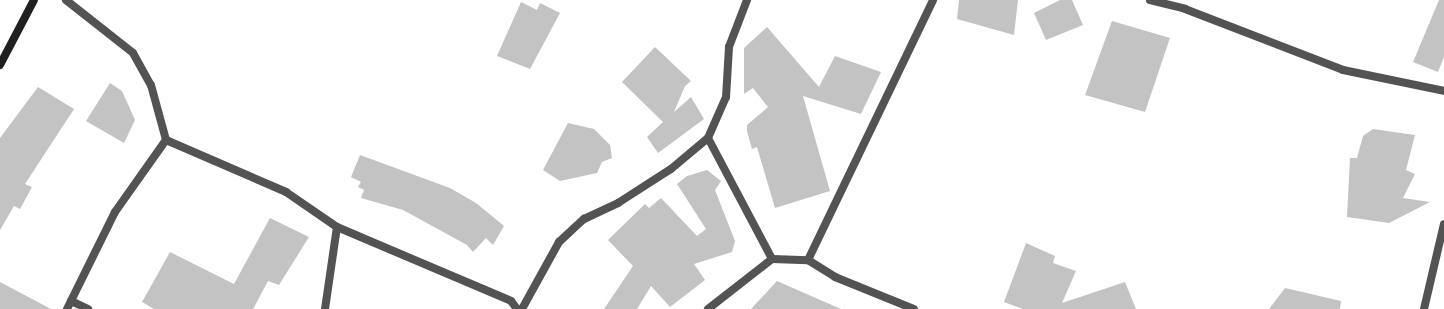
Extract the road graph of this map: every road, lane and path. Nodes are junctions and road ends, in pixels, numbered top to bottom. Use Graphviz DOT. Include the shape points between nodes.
graph roads {
  1 [pos="34,0"];
  2 [pos="66,0"];
  3 [pos="747,0"];
  4 [pos="933,0"];
  5 [pos="1150,0"];
  6 [pos="0,65"];
  7 [pos="1444,91"];
  8 [pos="708,138"];
  9 [pos="166,140"];
  10 [pos="1444,224"];
  11 [pos="337,227"];
  12 [pos="772,259"];
  13 [pos="808,260"];
  14 [pos="71,301"];
  15 [pos="67,309"];
  16 [pos="88,309"];
  17 [pos="326,309"];
  18 [pos="517,309"];
  19 [pos="522,309"];
  20 [pos="708,309"];
  21 [pos="914,309"];
  22 [pos="1424,309"];
  1 -- 6 [label="street"];
  2 -- 9 [label="street" via="133,53 151,85"];
  3 -- 8 [label="street" via="729,46 726,97"];
  4 -- 13 [label="street"];
  5 -- 7 [label="street" via="1185,10 1343,70"];
  8 -- 12 [label="street"];
  8 -- 19 [label="street" via="671,169 618,203 584,219 558,242"];
  9 -- 11 [label="street" via="286,192"];
  9 -- 14 [label="street" via="115,212"];
  10 -- 22 [label="street"];
  11 -- 17 [label="street"];
  11 -- 18 [label="street" via="511,301"];
  12 -- 13 [label="street"];
  12 -- 20 [label="street"];
  13 -- 21 [label="street" via="835,277"];
  14 -- 15 [label="street"];
  14 -- 16 [label="street"];
}
